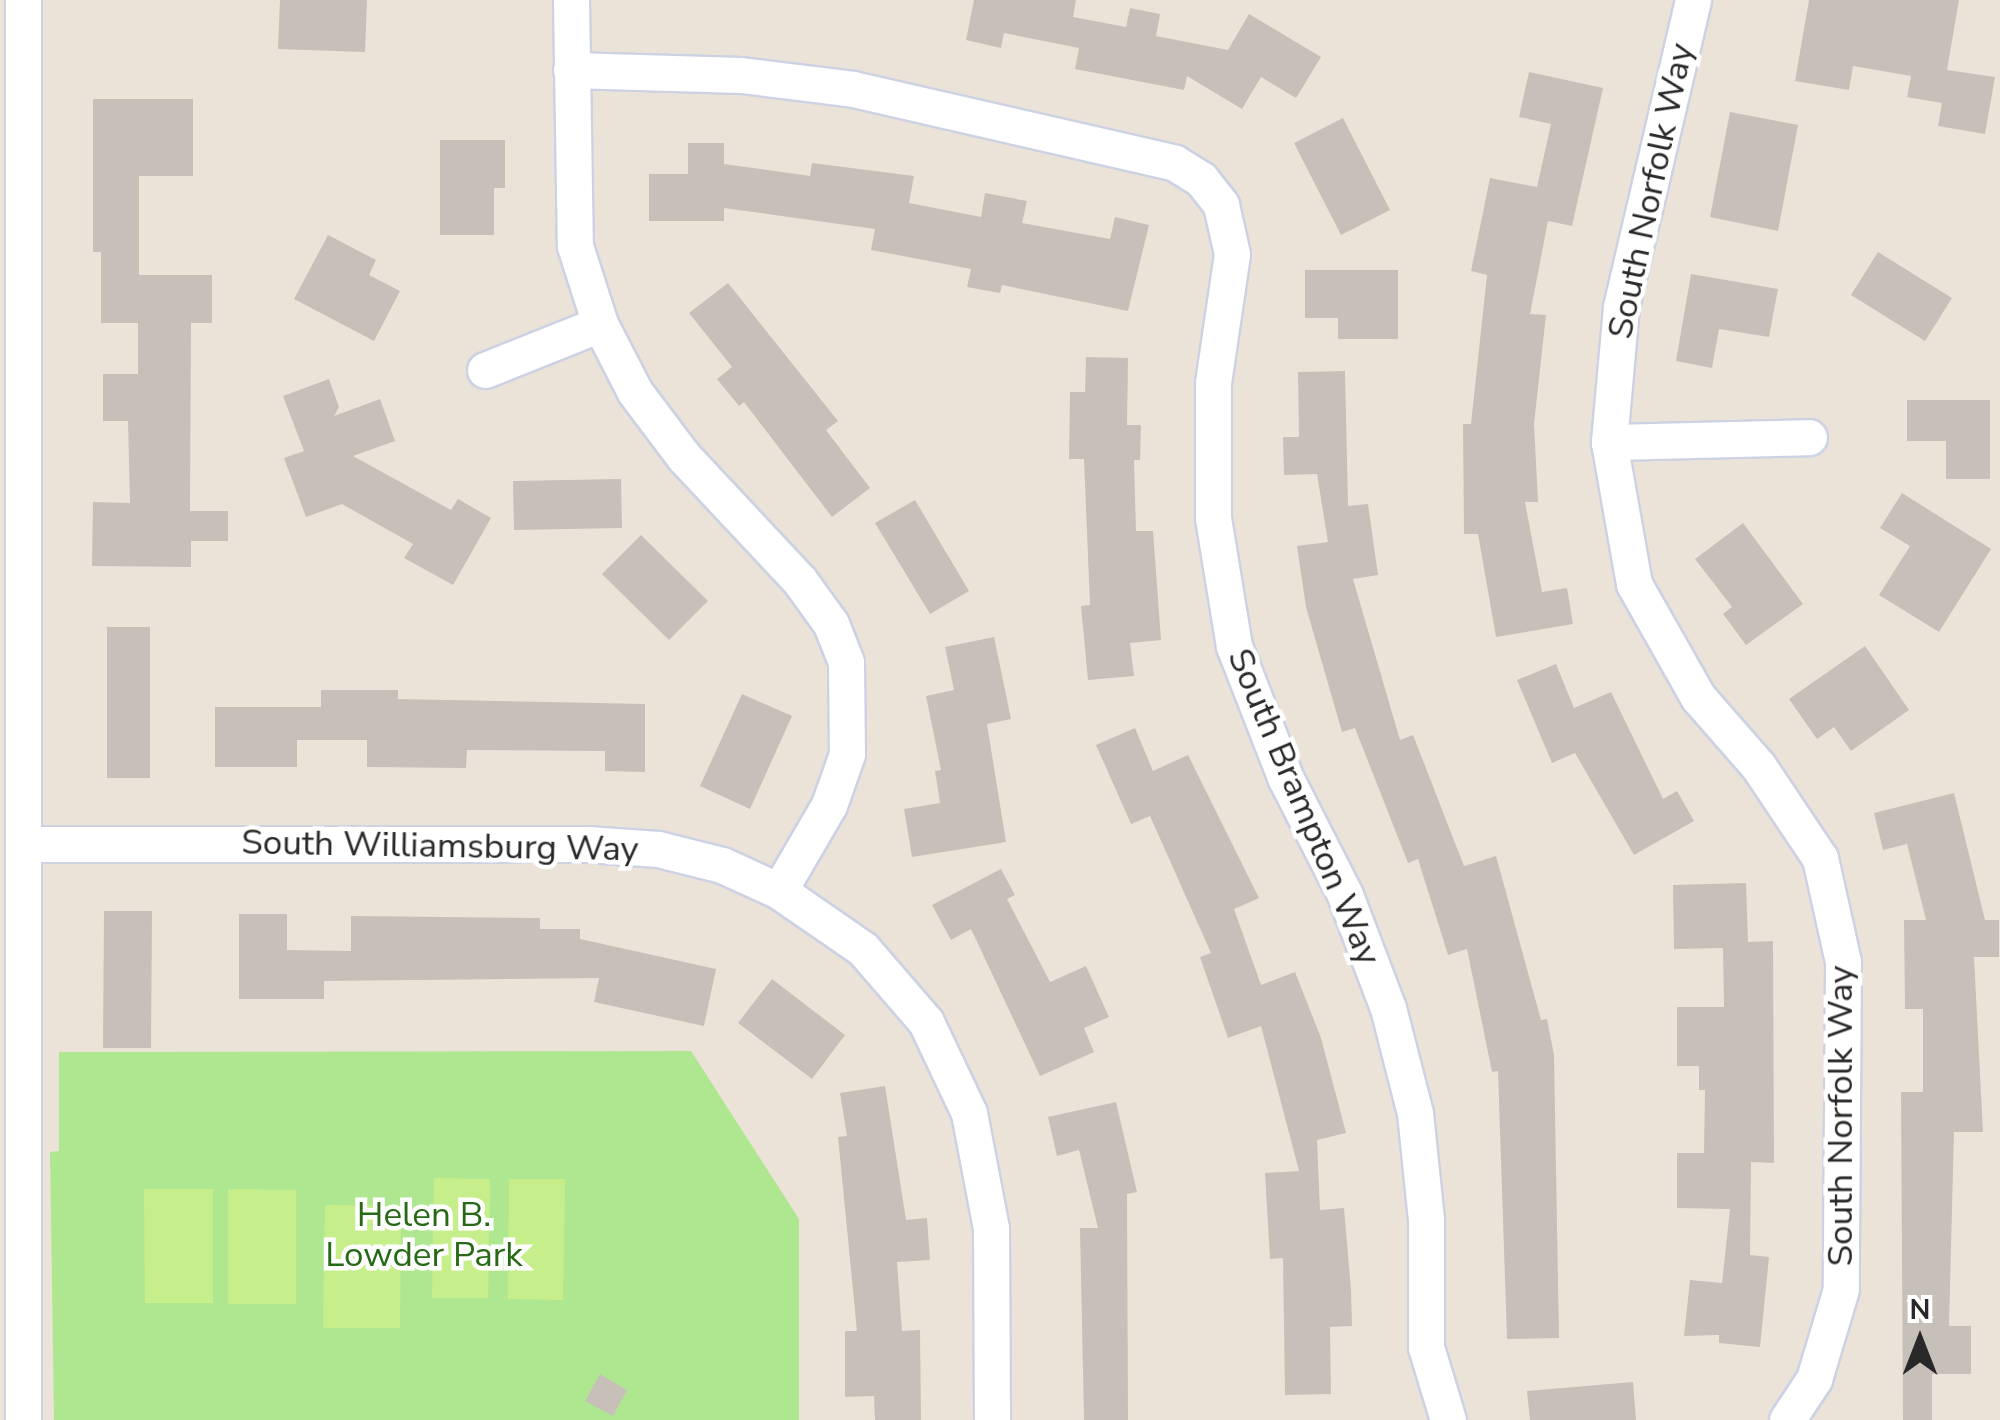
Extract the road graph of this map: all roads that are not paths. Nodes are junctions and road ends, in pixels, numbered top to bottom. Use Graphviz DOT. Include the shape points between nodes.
graph roads {
  1 [pos="23,0"];
  2 [pos="570,0"];
  3 [pos="1692,0"];
  4 [pos="571,70"];
  5 [pos="600,324"];
  6 [pos="12,366"];
  7 [pos="485,370"];
  8 [pos="1810,437"];
  9 [pos="1609,442"];
  10 [pos="24,844"];
  11 [pos="779,892"];
  12 [pos="13,1043"];
  13 [pos="23,1420"];
  14 [pos="992,1420"];
  15 [pos="1448,1420"];
  16 [pos="1787,1420"];
  1 -- 6 [label="street"];
  2 -- 4 [label="street"];
  3 -- 9 [label="street, South Norfolk Way" via="1620,307"];
  4 -- 5 [label="street" via="576,246"];
  4 -- 15 [label="street, South Brampton Way" via="740,75 854,89 1175,164 1201,179 1221,204 1232,254 1214,383 1213,518 1234,646 1388,1008 1415,1113 1426,1220 1426,1347"];
  5 -- 7 [label="street"];
  5 -- 11 [label="street" via="635,392 684,457 800,580 831,624 846,662 847,754 829,806"];
  6 -- 10 [label="street"];
  8 -- 9 [label="street"];
  9 -- 16 [label="street, South Norfolk Way" via="1634,584 1698,697 1759,767 1820,858 1843,962 1841,1289 1814,1379"];
  10 -- 11 [label="street, South Williamsburg Way" via="587,844 658,849 722,865"];
  10 -- 12 [label="street"];
  11 -- 14 [label="street, South Williamsburg Way" via="876,964 926,1022 969,1113 991,1228"];
  12 -- 13 [label="street"];
}
